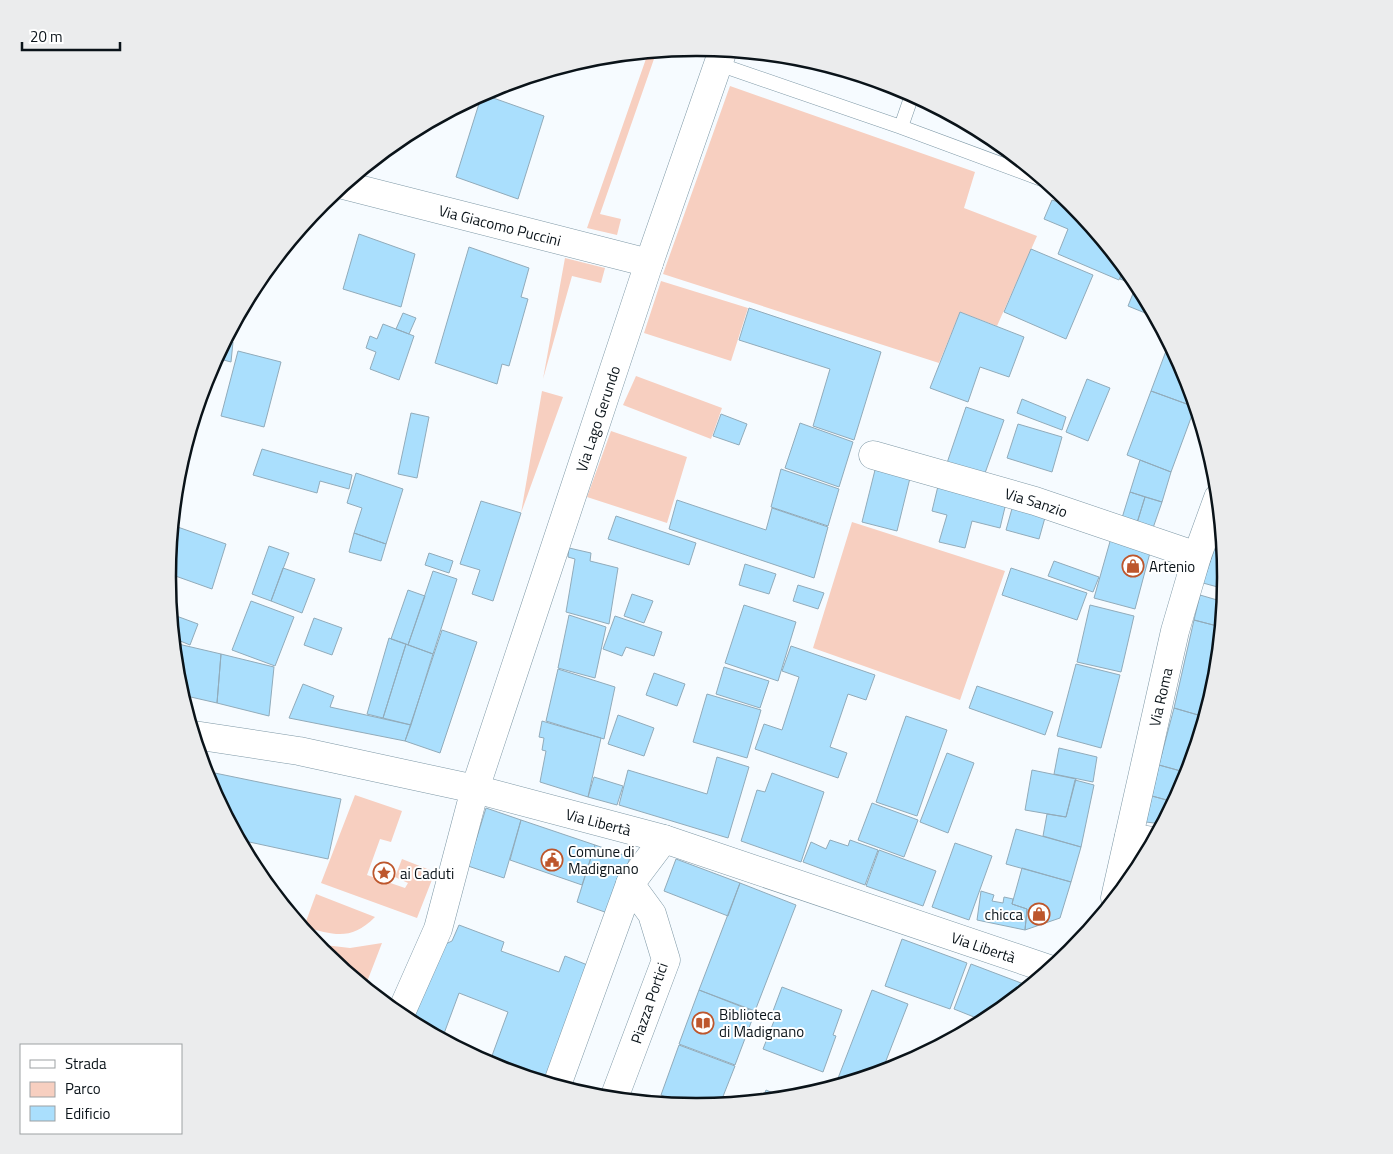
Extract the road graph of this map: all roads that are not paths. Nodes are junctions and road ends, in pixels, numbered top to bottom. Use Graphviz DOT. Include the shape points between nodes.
graph roads {
  1 [pos="721,57"];
  2 [pos="910,102"];
  3 [pos="901,128"];
  4 [pos="1025,173"];
  5 [pos="354,184"];
  6 [pos="649,263"];
  7 [pos="873,455"];
  8 [pos="1213,511"];
  9 [pos="1197,556"];
  10 [pos="200,736"];
  11 [pos="475,789"];
  12 [pos="664,839"];
  13 [pos="1141,839"];
  14 [pos="1128,868"];
  15 [pos="630,884"];
  16 [pos="1042,967"];
  17 [pos="403,1007"];
  18 [pos="559,1079"];
  19 [pos="617,1091"];
  1 -- 3 [label="lane"];
  1 -- 6 [label="street, Via Lago Gerundo"];
  2 -- 3 [label="lane"];
  3 -- 4 [label="lane"];
  5 -- 6 [label="street, Via Giacomo Puccini"];
  6 -- 11 [label="street, Via Lago Gerundo"];
  7 -- 9 [label="street, Via Sanzio" via="1035,501"];
  8 -- 9 [label="street, Via Roma"];
  9 -- 13 [label="street, Via Roma" via="1175,631"];
  10 -- 11 [label="street, Via Libertà" via="299,751"];
  11 -- 12 [label="street, Via Libertà"];
  11 -- 17 [label="street, Via Lago Gerundo" via="438,928"];
  12 -- 15 [label="street"];
  12 -- 16 [label="street, Via Libertà"];
  13 -- 14 [label="street, Via Roma"];
  15 -- 18 [label="street"];
  15 -- 19 [label="street, Piazza Portici" via="652,914 666,960"];
}
